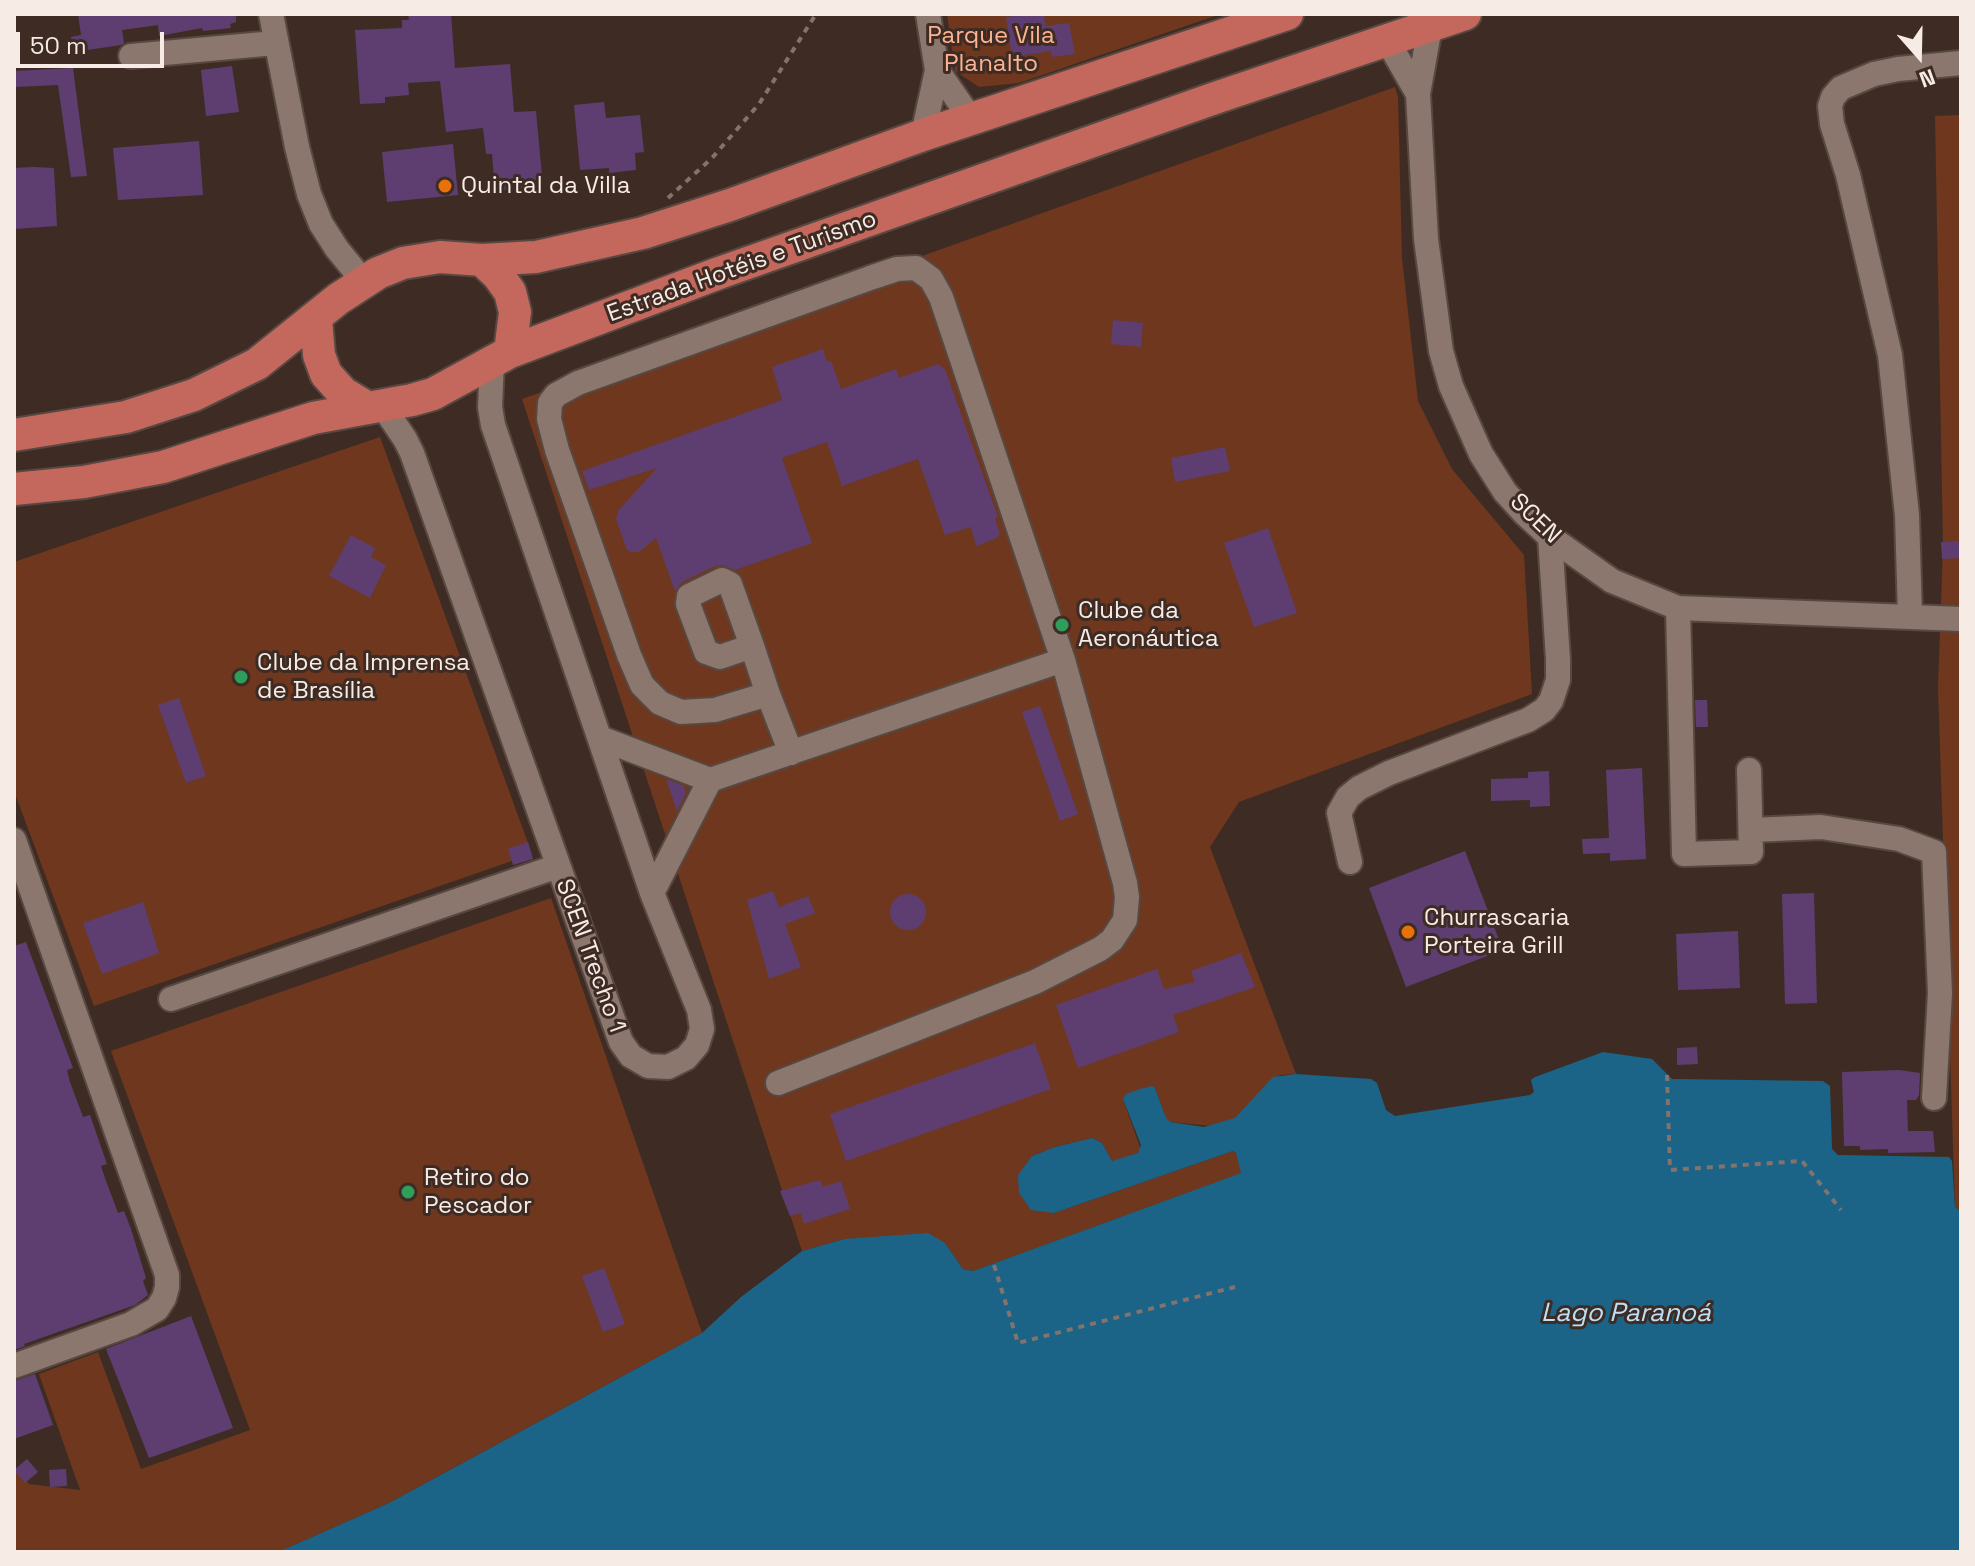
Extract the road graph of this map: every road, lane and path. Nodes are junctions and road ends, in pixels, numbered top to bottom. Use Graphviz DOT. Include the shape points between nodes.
graph roads {
  1 [pos="271,14"];
  2 [pos="816,14"];
  3 [pos="928,14"];
  4 [pos="1287,14"];
  5 [pos="1465,14"];
  6 [pos="1430,27"];
  7 [pos="1387,40"];
  8 [pos="275,43"];
  9 [pos="131,56"];
  10 [pos="1961,63"];
  11 [pos="937,70"];
  12 [pos="1418,94"];
  13 [pos="971,119"];
  14 [pos="923,135"];
  15 [pos="657,208"];
  16 [pos="482,260"];
  17 [pos="364,282"];
  18 [pos="316,319"];
  19 [pos="498,367"];
  20 [pos="375,407"];
  21 [pos="14,435"];
  22 [pos="14,489"];
  23 [pos="1550,537"];
  24 [pos="1678,608"];
  25 [pos="1910,616"];
  26 [pos="1961,619"];
  27 [pos="752,646"];
  28 [pos="1063,660"];
  29 [pos="768,694"];
  30 [pos="600,738"];
  31 [pos="791,753"];
  32 [pos="1749,770"];
  33 [pos="710,780"];
  34 [pos="1751,830"];
  35 [pos="14,840"];
  36 [pos="1350,862"];
  37 [pos="558,866"];
  38 [pos="652,893"];
  39 [pos="171,999"];
  40 [pos="1667,1075"];
  41 [pos="778,1083"];
  42 [pos="1934,1098"];
  43 [pos="1841,1210"];
  44 [pos="994,1265"];
  45 [pos="1235,1287"];
  46 [pos="14,1366"];
  1 -- 8 [label="street"];
  2 -- 15 [label="path" via="759,104 712,158"];
  3 -- 11 [label="street"];
  4 -- 13 [label="main road"];
  5 -- 6 [label="main road, Estrada Hotéis e Turismo"];
  6 -- 7 [label="main road, Estrada Hotéis e Turismo"];
  6 -- 12 [label="street, SCEN"];
  7 -- 12 [label="street, SCEN"];
  7 -- 19 [label="main road, Estrada Hotéis e Turismo" via="719,273"];
  8 -- 9 [label="street"];
  8 -- 17 [label="street" via="309,194 321,224"];
  10 -- 25 [label="street" via="1874,74 1841,88 1830,106 1890,355 1907,515"];
  11 -- 13 [label="street"];
  11 -- 14 [label="street"];
  12 -- 23 [label="street, SCEN" via="1431,283 1451,386 1481,454 1505,492"];
  13 -- 14 [label="main road"];
  14 -- 16 [label="main road" via="643,233 559,253"];
  16 -- 17 [label="main road" via="422,258"];
  16 -- 19 [label="main road" via="510,292 515,312"];
  17 -- 18 [label="main road"];
  18 -- 20 [label="main road" via="326,374 343,393"];
  18 -- 21 [label="main road" via="257,364 194,395 126,417"];
  19 -- 20 [label="main road, Estrada Hotéis e Turismo" via="433,394"];
  19 -- 30 [label="street, SCEN Trecho 1" via="490,407 493,425"];
  20 -- 22 [label="main road, Estrada Hotéis e Turismo" via="313,418 163,467"];
  20 -- 37 [label="street, SCEN Trecho 1" via="400,431 412,453"];
  23 -- 24 [label="street, SCEN" via="1612,581"];
  23 -- 36 [label="street" via="1558,659 1551,701 1528,720 1359,788 1339,813"];
  24 -- 25 [label="street, SCEN"];
  24 -- 34 [label="street" via="1684,854 1751,852"];
  25 -- 26 [label="street, SCEN"];
  27 -- 29 [label="street"];
  28 -- 29 [label="street" via="941,297 926,273 905,268 578,383 550,403 557,450 642,685 660,703 681,712 715,710"];
  28 -- 31 [label="street"];
  28 -- 41 [label="street" via="1125,883 1126,911 1118,932 1093,954 1035,982"];
  29 -- 31 [label="street"];
  30 -- 33 [label="street"];
  30 -- 38 [label="street, SCEN Trecho 1"];
  31 -- 33 [label="street"];
  32 -- 34 [label="street"];
  33 -- 38 [label="street"];
  34 -- 42 [label="street" via="1821,827 1899,839 1934,852 1940,993"];
  35 -- 46 [label="street" via="167,1275 157,1309 131,1324"];
  37 -- 38 [label="street, SCEN Trecho 1" via="621,1042 648,1066 668,1067 686,1058 702,1029"];
  37 -- 39 [label="street"];
  40 -- 43 [label="path" via="1670,1170 1802,1161"];
  44 -- 45 [label="path" via="1018,1343"];
}
